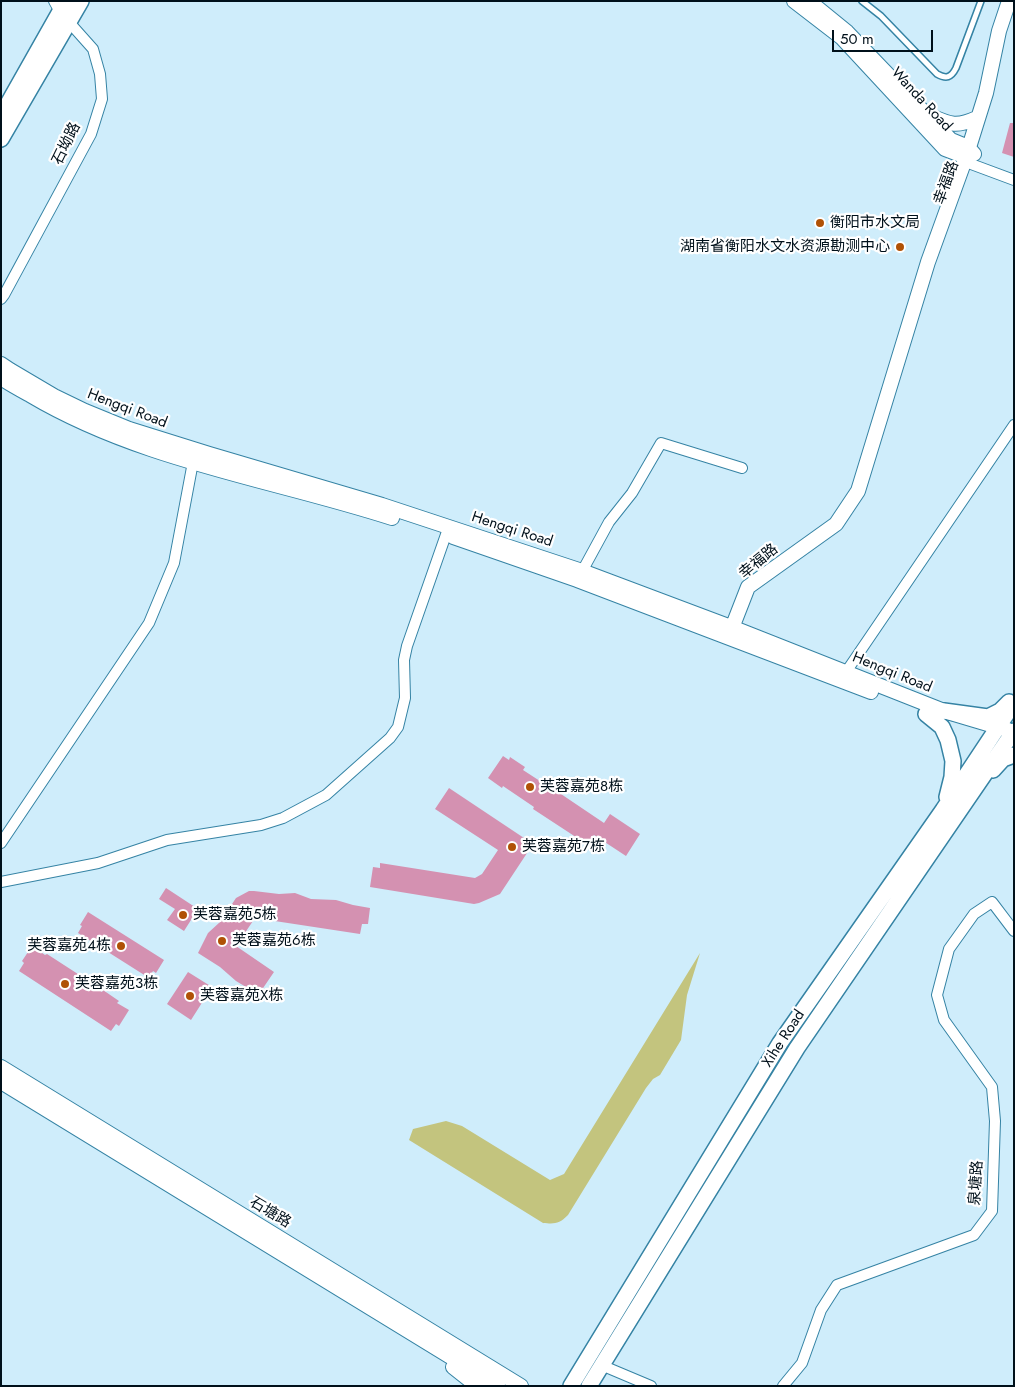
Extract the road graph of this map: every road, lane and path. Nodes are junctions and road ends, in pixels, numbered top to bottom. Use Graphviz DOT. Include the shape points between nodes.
graph roads {
  1 [pos="81,1"];
  2 [pos="794,1"];
  3 [pos="809,1"];
  4 [pos="862,1"];
  5 [pos="981,1"];
  6 [pos="1009,1"];
  7 [pos="62,9"];
  8 [pos="1014,9"];
  9 [pos="924,113"];
  10 [pos="1,116"];
  11 [pos="978,118"];
  12 [pos="1,140"];
  13 [pos="945,149"];
  14 [pos="970,155"];
  15 [pos="957,180"];
  16 [pos="1014,180"];
  17 [pos="1,299"];
  18 [pos="1,364"];
  19 [pos="1,378"];
  20 [pos="1014,425"];
  21 [pos="193,462"];
  22 [pos="742,468"];
  23 [pos="447,531"];
  24 [pos="580,575"];
  25 [pos="734,632"];
  26 [pos="846,672"];
  27 [pos="1014,698"];
  28 [pos="1014,703"];
  29 [pos="944,711"];
  30 [pos="926,714"];
  31 [pos="995,731"];
  32 [pos="1012,735"];
  33 [pos="1014,756"];
  34 [pos="976,787"];
  35 [pos="943,810"];
  36 [pos="1,843"];
  37 [pos="1,882"];
  38 [pos="1014,932"];
  39 [pos="1,1067"];
  40 [pos="1,1082"];
  41 [pos="401,1326"];
  42 [pos="802,1363"];
  43 [pos="601,1365"];
  44 [pos="477,1386"];
  45 [pos="498,1386"];
  46 [pos="522,1386"];
  47 [pos="570,1386"];
  48 [pos="589,1386"];
  49 [pos="651,1386"];
  50 [pos="782,1386"];
  51 [pos="794,1386"];
  1 -- 7 [label="main road"];
  2 -- 13 [label="street, Wanda Road" via="842,38"];
  3 -- 9 [label="street, Wanda Road" via="847,32"];
  4 -- 5 [label="lane" via="937,74 946,78 956,68"];
  6 -- 11 [label="street, 幸福路"];
  7 -- 10 [label="main road"];
  7 -- 12 [label="main road"];
  7 -- 17 [label="street, 石坳路" via="93,49 102,99 91,134"];
  8 -- 14 [label="street, 幸福路" via="1005,34 992,96"];
  9 -- 11 [label="street" via="947,124 963,124"];
  9 -- 14 [label="street, Wanda Road"];
  11 -- 14 [label="street, 幸福路"];
  13 -- 14 [label="street, Wanda Road"];
  13 -- 15 [label="street" via="954,161"];
  14 -- 15 [label="street, 幸福路"];
  14 -- 16 [label="street"];
  14 -- 25 [label="street, 幸福路" via="862,494 840,529 755,591"];
  15 -- 25 [label="street, 幸福路" via="928,262 858,490 836,524 748,587"];
  18 -- 23 [label="street, Hengqi Road" via="54,396 129,429 382,505"];
  19 -- 21 [label="street, Hengqi Road" via="81,423 124,441"];
  20 -- 26 [label="street"];
  21 -- 23 [label="street, Hengqi Road"];
  21 -- 36 [label="street" via="174,563 149,623"];
  22 -- 24 [label="street" via="661,443"];
  23 -- 24 [label="street, Hengqi Road"];
  23 -- 37 [label="street" via="407,646 405,698 398,727 390,738 326,795 283,818 261,825 168,840 98,863"];
  24 -- 25 [label="street, Hengqi Road"];
  25 -- 26 [label="street, Hengqi Road"];
  25 -- 30 [label="street, Hengqi Road"];
  26 -- 29 [label="street, Hengqi Road"];
  27 -- 29 [label="main road" via="988,717"];
  28 -- 31 [label="main road, Xihe Road"];
  29 -- 31 [label="street, Hengqi Road"];
  30 -- 31 [label="street, Hengqi Road"];
  30 -- 35 [label="main road" via="942,727 954,761"];
  31 -- 32 [label="street, Hengqi Road"];
  31 -- 35 [label="main road, Xihe Road"];
  32 -- 34 [label="main road, Xihe Road"];
  33 -- 34 [label="main road" via="1003,759"];
  34 -- 43 [label="main road, Xihe Road" via="797,1048"];
  35 -- 47 [label="main road, Xihe Road" via="780,1043"];
  38 -- 42 [label="street, 泉塘路" via="992,902 974,914 950,949 937,995 944,1020 992,1087 995,1121 992,1211 974,1235 837,1285 821,1310"];
  39 -- 46 [label="street, 石塘路"];
  40 -- 41 [label="street, 石塘路"];
  41 -- 44 [label="street"];
  41 -- 45 [label="street, 石塘路"];
  42 -- 50 [label="street, 泉塘路"];
  42 -- 51 [label="street"];
  43 -- 48 [label="main road, Xihe Road"];
  43 -- 49 [label="street"];
}
